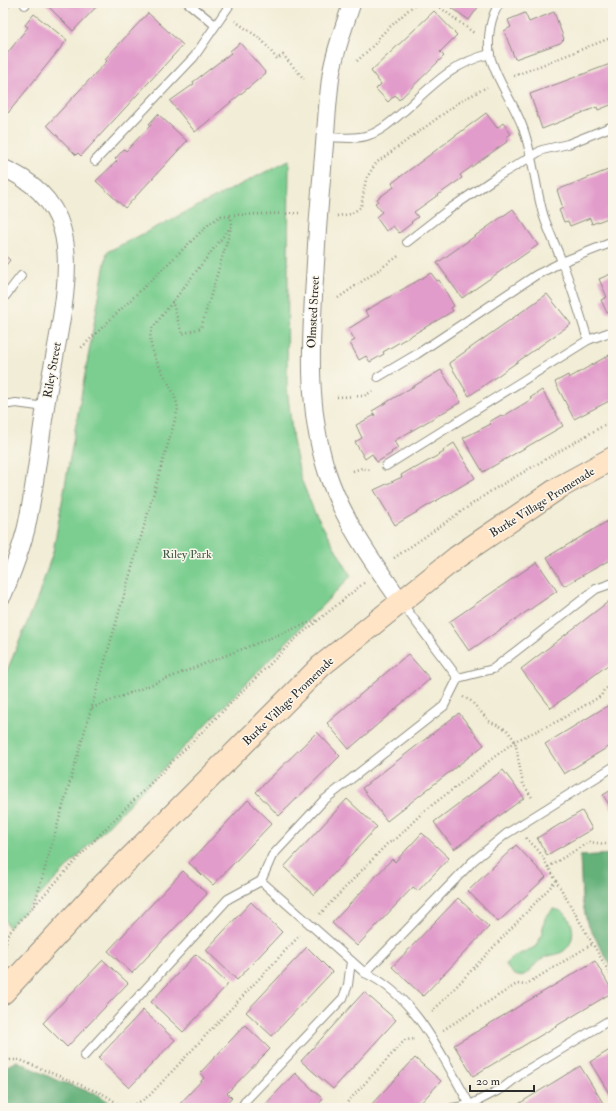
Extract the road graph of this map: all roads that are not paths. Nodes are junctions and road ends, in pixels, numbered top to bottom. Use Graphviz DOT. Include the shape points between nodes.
graph roads {
  1 [pos="188,3"];
  2 [pos="231,3"];
  3 [pos="352,3"];
  4 [pos="500,3"];
  5 [pos="215,25"];
  6 [pos="490,54"];
  7 [pos="613,126"];
  8 [pos="325,137"];
  9 [pos="531,156"];
  10 [pos="95,161"];
  11 [pos="3,168"];
  12 [pos="407,242"];
  13 [pos="613,242"];
  14 [pos="562,262"];
  15 [pos="21,276"];
  16 [pos="3,299"];
  17 [pos="613,331"];
  18 [pos="588,340"];
  19 [pos="378,376"];
  20 [pos="3,405"];
  21 [pos="45,407"];
  22 [pos="613,458"];
  23 [pos="386,466"];
  24 [pos="613,583"];
  25 [pos="3,595"];
  26 [pos="401,602"];
  27 [pos="458,678"];
  28 [pos="613,767"];
  29 [pos="261,882"];
  30 [pos="351,961"];
  31 [pos="365,973"];
  32 [pos="6,984"];
  33 [pos="613,1018"];
  34 [pos="84,1056"];
  35 [pos="471,1106"];
  36 [pos="241,1108"];
  37 [pos="452,1108"];
  1 -- 5 [label="lane"];
  2 -- 5 [label="lane"];
  3 -- 8 [label="street, Olmsted Street" via="340,36 331,75"];
  4 -- 6 [label="lane" via="492,20 489,35"];
  5 -- 10 [label="lane" via="194,56"];
  6 -- 8 [label="lane" via="463,62 451,70 377,132 367,136"];
  6 -- 9 [label="lane" via="500,82 522,127"];
  7 -- 9 [label="lane"];
  8 -- 26 [label="street, Olmsted Street" via="312,339 313,401 318,436 327,471 344,513 372,561"];
  9 -- 12 [label="lane" via="448,210"];
  9 -- 14 [label="lane" via="535,186"];
  11 -- 21 [label="street, Riley Street" via="28,180 45,197 60,221 65,239 63,298"];
  13 -- 14 [label="lane"];
  14 -- 18 [label="lane"];
  14 -- 19 [label="lane" via="536,274 417,354"];
  15 -- 16 [label="lane"];
  17 -- 18 [label="lane"];
  18 -- 23 [label="lane"];
  20 -- 21 [label="lane" via="16,403"];
  21 -- 25 [label="street, Riley Street" via="25,530"];
  22 -- 26 [label="street, Burke Village Promenade" via="560,487 464,552"];
  24 -- 27 [label="lane" via="596,589 492,669"];
  26 -- 27 [label="lane"];
  26 -- 32 [label="street, Burke Village Promenade" via="321,666"];
  27 -- 29 [label="lane" via="444,706 323,801 272,856"];
  28 -- 31 [label="lane" via="515,827 472,862"];
  29 -- 30 [label="lane"];
  29 -- 34 [label="lane" via="228,899"];
  30 -- 31 [label="lane"];
  30 -- 36 [label="lane" via="348,985 342,998"];
  31 -- 35 [label="lane" via="378,979 410,1008 422,1023"];
  33 -- 35 [label="lane"];
  35 -- 37 [label="lane"];
}
